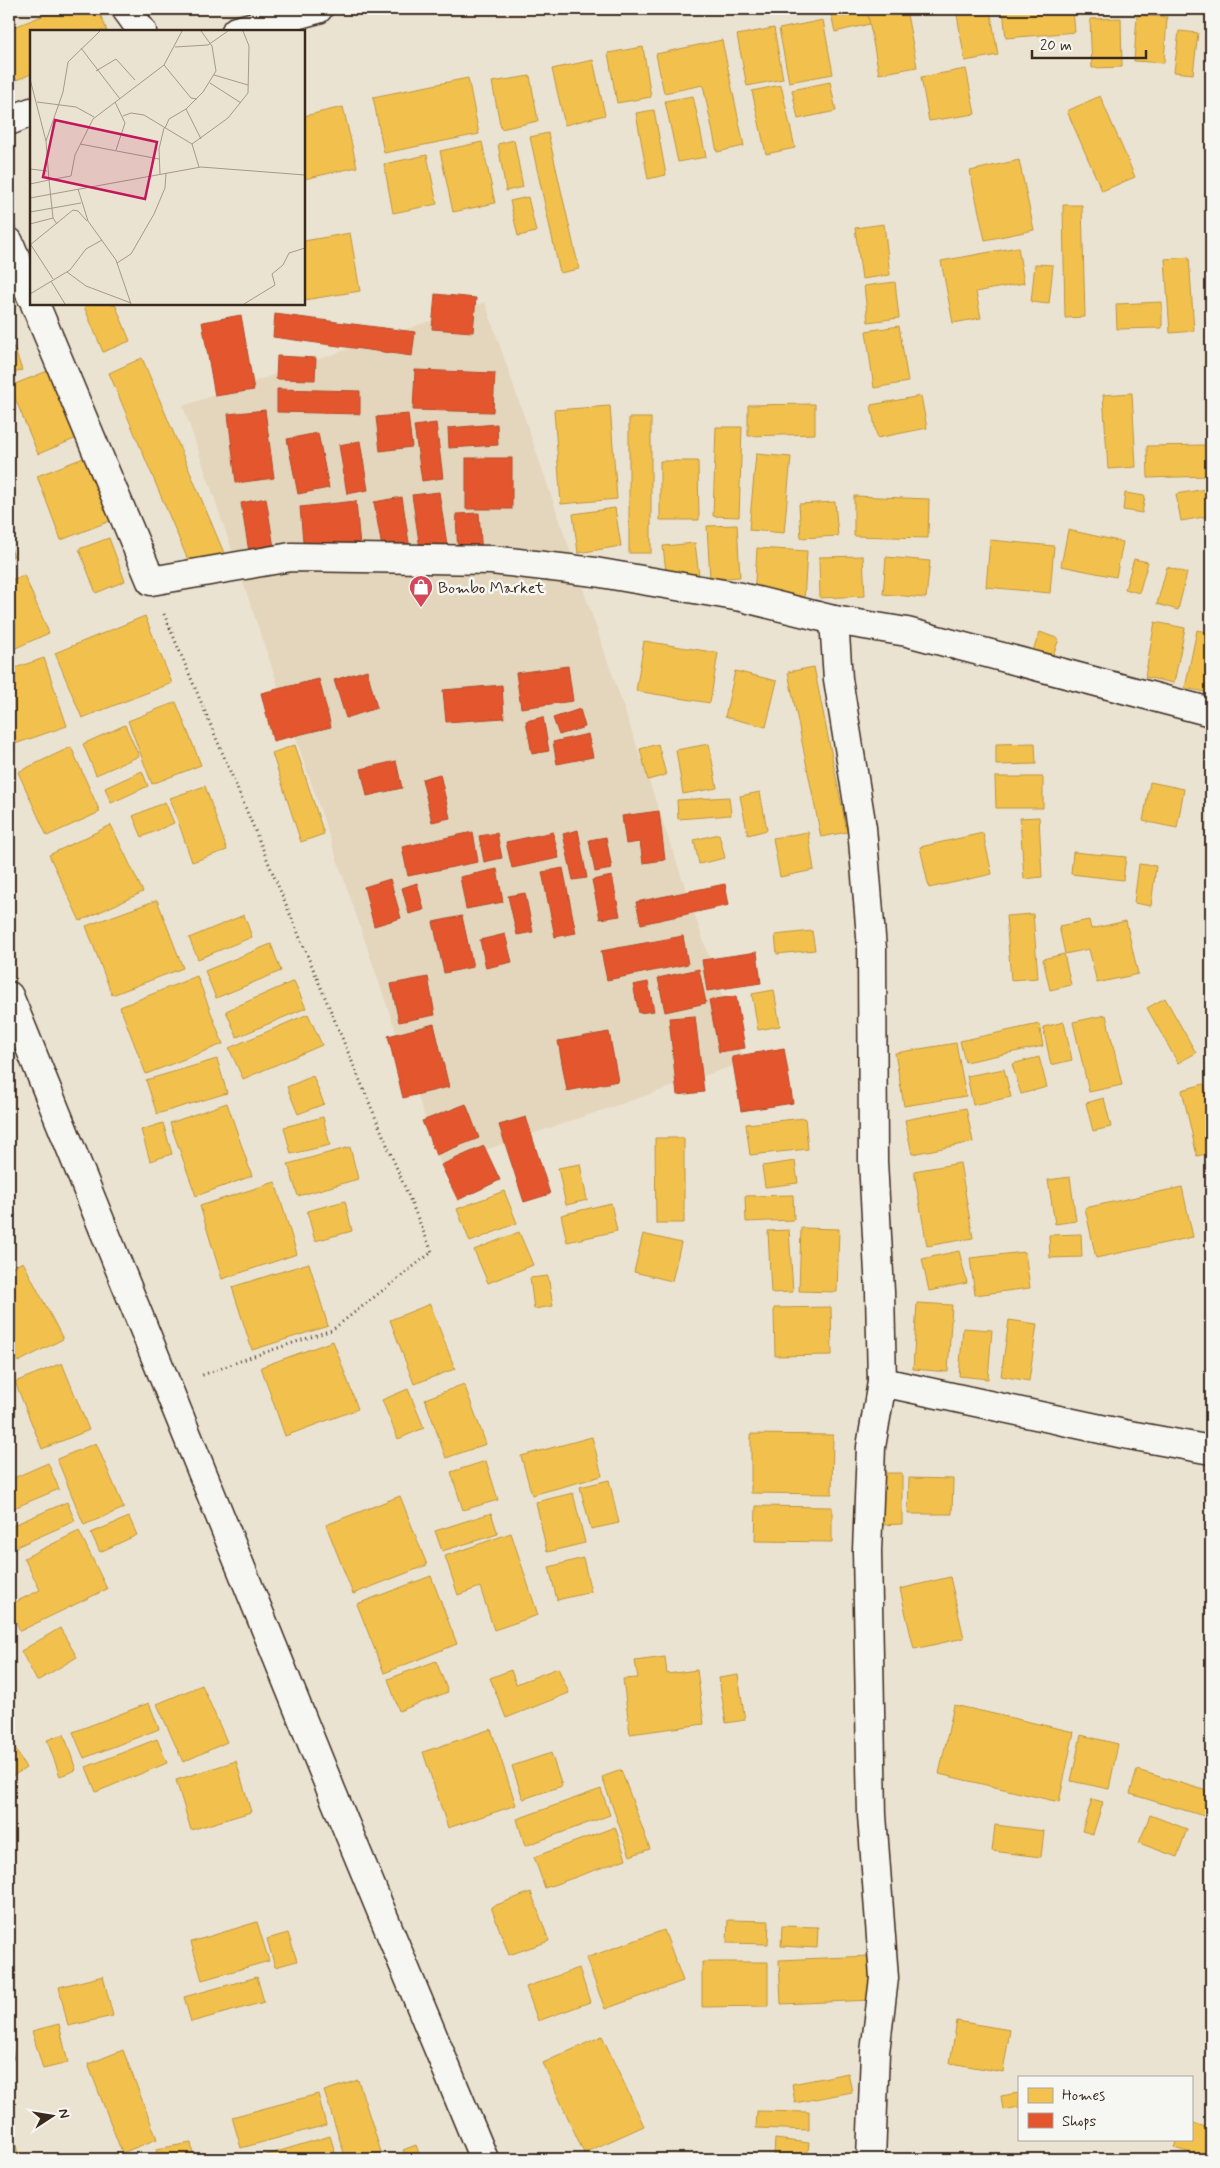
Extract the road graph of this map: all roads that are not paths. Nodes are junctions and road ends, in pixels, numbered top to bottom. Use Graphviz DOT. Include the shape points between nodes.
graph roads {
  1 [pos="126,9"];
  2 [pos="318,9"];
  3 [pos="141,30"];
  4 [pos="240,30"];
  5 [pos="30,112"];
  6 [pos="9,121"];
  7 [pos="9,242"];
  8 [pos="30,294"];
  9 [pos="35,305"];
  10 [pos="834,620"];
  11 [pos="1211,712"];
  12 [pos="9,996"];
  13 [pos="882,1382"];
  14 [pos="1211,1450"];
  15 [pos="484,2159"];
  16 [pos="872,2159"];
  1 -- 3 [label="street"];
  2 -- 4 [label="street"];
  5 -- 6 [label="street"];
  7 -- 8 [label="street"];
  9 -- 10 [label="street" via="151,581 291,557 492,560 594,572 741,597"];
  10 -- 11 [label="street" via="907,632"];
  10 -- 13 [label="street" via="838,679 862,828 872,949 873,1160"];
  12 -- 15 [label="street"];
  13 -- 14 [label="street"];
  13 -- 16 [label="street" via="871,1447 867,1551 872,1815 884,1978 875,2052"];
}
